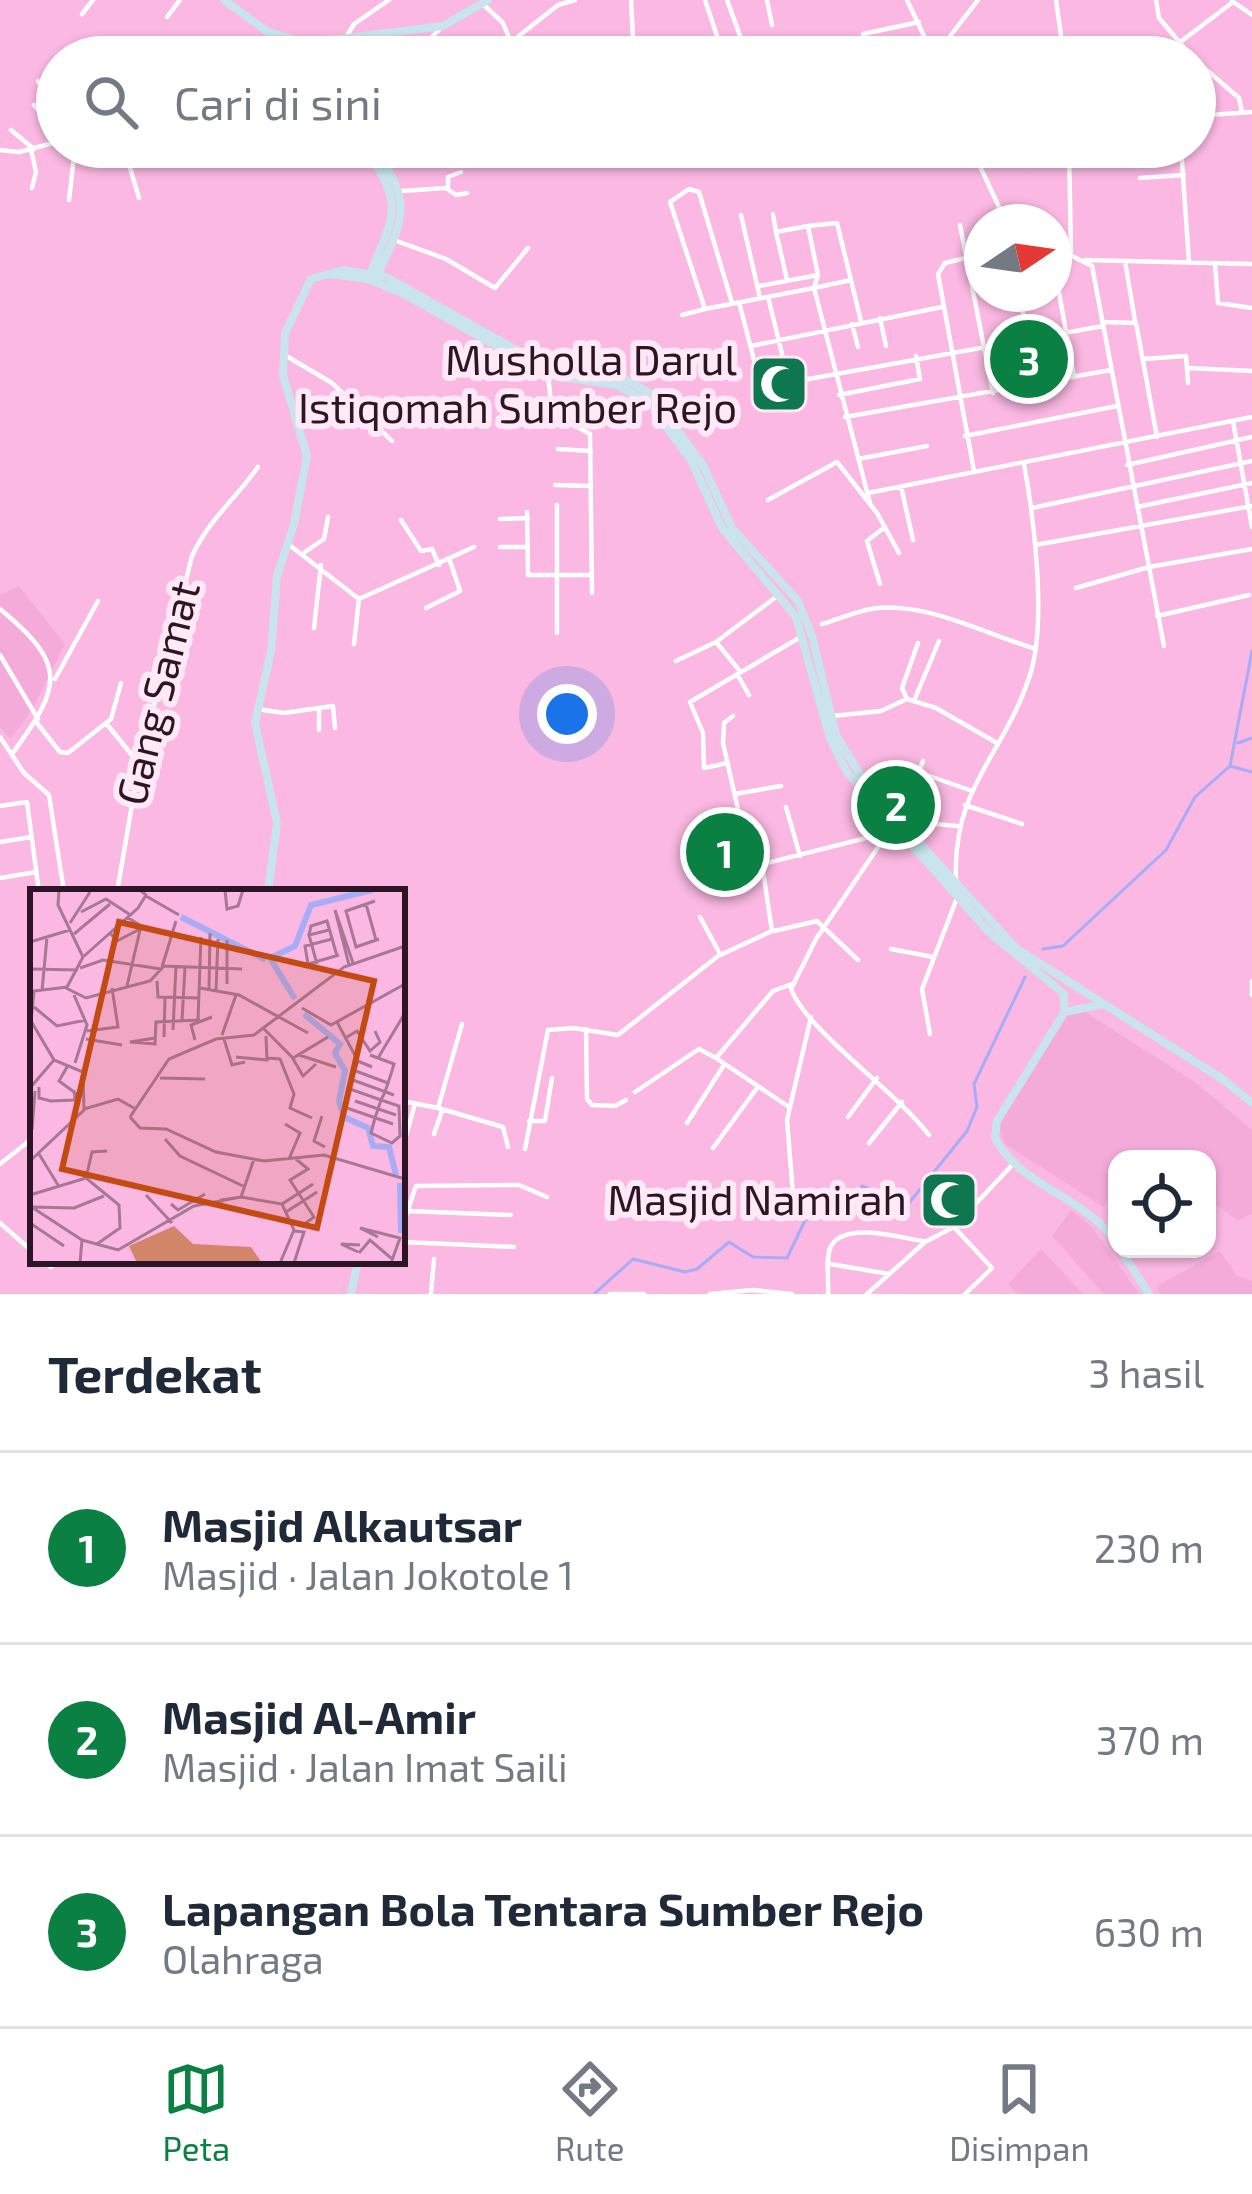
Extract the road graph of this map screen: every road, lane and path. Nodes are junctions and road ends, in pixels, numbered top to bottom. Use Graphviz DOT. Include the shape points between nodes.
graph roads {
  1 [pos="93,0"];
  2 [pos="180,0"];
  3 [pos="224,0"];
  4 [pos="389,0"];
  5 [pos="575,0"];
  6 [pos="631,0"];
  7 [pos="705,0"];
  8 [pos="727,0"];
  9 [pos="767,0"];
  10 [pos="907,0"];
  11 [pos="978,0"];
  12 [pos="1056,0"];
  13 [pos="1156,0"];
  14 [pos="485,2"];
  15 [pos="1236,2"];
  16 [pos="237,4"];
  17 [pos="82,14"];
  18 [pos="1252,15"];
  19 [pos="167,17"];
  20 [pos="919,22"];
  21 [pos="443,26"];
  22 [pos="772,26"];
  23 [pos="863,34"];
  24 [pos="348,35"];
  25 [pos="279,36"];
  26 [pos="344,36"];
  27 [pos="433,36"];
  28 [pos="508,36"];
  29 [pos="519,36"];
  30 [pos="633,36"];
  31 [pos="717,36"];
  32 [pos="740,36"];
  33 [pos="925,36"];
  34 [pos="950,36"];
  35 [pos="1061,36"];
  36 [pos="1174,36"];
  37 [pos="1189,36"];
  38 [pos="1216,78"];
  39 [pos="1242,112"];
  40 [pos="1252,112"];
  41 [pos="1216,114"];
  42 [pos="11,130"];
  43 [pos="36,149"];
  44 [pos="0,150"];
  45 [pos="33,150"];
  46 [pos="72,168"];
  47 [pos="130,168"];
  48 [pos="380,168"];
  49 [pos="388,168"];
  50 [pos="980,168"];
  51 [pos="1069,168"];
  52 [pos="1183,168"];
  53 [pos="461,172"];
  54 [pos="1184,175"];
  55 [pos="1140,178"];
  56 [pos="32,188"];
  57 [pos="448,188"];
  58 [pos="401,191"];
  59 [pos="467,193"];
  60 [pos="139,198"];
  61 [pos="69,200"];
  62 [pos="996,204"];
  63 [pos="1070,204"];
  64 [pos="773,214"];
  65 [pos="742,215"];
  66 [pos="960,225"];
  67 [pos="808,226"];
  68 [pos="776,232"];
  69 [pos="394,240"];
  70 [pos="964,241"];
  71 [pos="528,248"];
  72 [pos="1072,254"];
  73 [pos="964,258"];
  74 [pos="1085,260"];
  75 [pos="1125,261"];
  76 [pos="1189,262"];
  77 [pos="1215,264"];
  78 [pos="1252,264"];
  79 [pos="377,275"];
  80 [pos="818,275"];
  81 [pos="787,280"];
  82 [pos="851,280"];
  83 [pos="758,286"];
  84 [pos="814,288"];
  85 [pos="764,297"];
  86 [pos="736,303"];
  87 [pos="942,307"];
  88 [pos="1252,308"];
  89 [pos="705,309"];
  90 [pos="979,312"];
  91 [pos="1022,312"];
  92 [pos="1062,312"];
  93 [pos="682,315"];
  94 [pos="880,318"];
  95 [pos="861,321"];
  96 [pos="851,323"];
  97 [pos="1136,323"];
  98 [pos="1102,324"];
  99 [pos="823,329"];
  100 [pos="1066,332"];
  101 [pos="1028,339"];
  102 [pos="778,340"];
  103 [pos="985,345"];
  104 [pos="751,346"];
  105 [pos="886,346"];
  106 [pos="858,347"];
  107 [pos="950,351"];
  108 [pos="283,354"];
  109 [pos="916,356"];
  110 [pos="1143,359"];
  111 [pos="1189,368"];
  112 [pos="786,370"];
  113 [pos="1111,370"];
  114 [pos="1252,370"];
  115 [pos="833,372"];
  116 [pos="772,374"];
  117 [pos="548,375"];
  118 [pos="1074,378"];
  119 [pos="793,382"];
  120 [pos="1188,383"];
  121 [pos="993,393"];
  122 [pos="839,395"];
  123 [pos="958,400"];
  124 [pos="1118,406"];
  125 [pos="845,417"];
  126 [pos="1252,417"];
  127 [pos="1233,421"];
  128 [pos="965,436"];
  129 [pos="1157,437"];
  130 [pos="1252,437"];
  131 [pos="1236,440"];
  132 [pos="392,441"];
  133 [pos="1125,444"];
  134 [pos="927,446"];
  135 [pos="558,449"];
  136 [pos="591,451"];
  137 [pos="858,459"];
  138 [pos="1252,461"];
  139 [pos="1024,464"];
  140 [pos="1239,464"];
  141 [pos="1126,465"];
  142 [pos="258,467"];
  143 [pos="974,471"];
  144 [pos="1252,483"];
  145 [pos="555,485"];
  146 [pos="1243,485"];
  147 [pos="591,486"];
  148 [pos="902,486"];
  149 [pos="1131,486"];
  150 [pos="868,493"];
  151 [pos="713,497"];
  152 [pos="768,500"];
  153 [pos="870,503"];
  154 [pos="557,505"];
  155 [pos="1137,507"];
  156 [pos="1250,507"];
  157 [pos="1032,508"];
  158 [pos="328,517"];
  159 [pos="500,519"];
  160 [pos="400,520"];
  161 [pos="884,527"];
  162 [pos="1252,527"];
  163 [pos="1141,529"];
  164 [pos="914,540"];
  165 [pos="288,544"];
  166 [pos="1035,545"];
  167 [pos="474,547"];
  168 [pos="528,547"];
  169 [pos="500,548"];
  170 [pos="1252,549"];
  171 [pos="304,553"];
  172 [pos="898,554"];
  173 [pos="450,561"];
  174 [pos="321,565"];
  175 [pos="439,565"];
  176 [pos="1149,567"];
  177 [pos="557,575"];
  178 [pos="592,575"];
  179 [pos="880,584"];
  180 [pos="1076,588"];
  181 [pos="592,593"];
  182 [pos="780,594"];
  183 [pos="1249,595"];
  184 [pos="358,599"];
  185 [pos="98,601"];
  186 [pos="426,608"];
  187 [pos="0,609"];
  188 [pos="1157,616"];
  189 [pos="822,624"];
  190 [pos="314,628"];
  191 [pos="557,633"];
  192 [pos="805,636"];
  193 [pos="939,641"];
  194 [pos="716,642"];
  195 [pos="918,643"];
  196 [pos="354,644"];
  197 [pos="1164,646"];
  198 [pos="1034,648"];
  199 [pos="0,655"];
  200 [pos="676,661"];
  201 [pos="739,672"];
  202 [pos="121,683"];
  203 [pos="53,684"];
  204 [pos="749,695"];
  205 [pos="910,700"];
  206 [pos="931,706"];
  207 [pos="319,708"];
  208 [pos="257,710"];
  209 [pos="926,714"];
  210 [pos="734,716"];
  211 [pos="830,716"];
  212 [pos="37,720"];
  213 [pos="106,723"];
  214 [pos="335,728"];
  215 [pos="319,730"];
  216 [pos="0,737"];
  217 [pos="998,743"];
  218 [pos="12,754"];
  219 [pos="923,761"];
  220 [pos="728,762"];
  221 [pos="139,764"];
  222 [pos="921,773"];
  223 [pos="781,786"];
  224 [pos="972,791"];
  225 [pos="735,794"];
  226 [pos="909,796"];
  227 [pos="0,806"];
  228 [pos="965,806"];
  229 [pos="786,807"];
  230 [pos="1022,824"];
  231 [pos="894,825"];
  232 [pos="957,826"];
  233 [pos="31,837"];
  234 [pos="0,842"];
  235 [pos="706,854"];
  236 [pos="800,856"];
  237 [pos="762,864"];
  238 [pos="751,867"];
  239 [pos="36,872"];
  240 [pos="0,878"];
  241 [pos="956,885"];
  242 [pos="39,889"];
  243 [pos="64,889"];
  244 [pos="118,889"];
  245 [pos="268,889"];
  246 [pos="957,899"];
  247 [pos="700,917"];
  248 [pos="826,926"];
  249 [pos="772,931"];
  250 [pos="891,949"];
  251 [pos="1013,949"];
  252 [pos="721,955"];
  253 [pos="935,958"];
  254 [pos="857,960"];
  255 [pos="1035,967"];
  256 [pos="1252,981"];
  257 [pos="793,984"];
  258 [pos="1252,995"];
  259 [pos="1103,1004"];
  260 [pos="1065,1008"];
  261 [pos="811,1017"];
  262 [pos="462,1024"];
  263 [pos="586,1029"];
  264 [pos="930,1034"];
  265 [pos="716,1058"];
  266 [pos="724,1065"];
  267 [pos="552,1078"];
  268 [pos="877,1078"];
  269 [pos="757,1088"];
  270 [pos="634,1091"];
  271 [pos="626,1100"];
  272 [pos="405,1102"];
  273 [pos="902,1102"];
  274 [pos="1252,1103"];
  275 [pos="415,1104"];
  276 [pos="789,1107"];
  277 [pos="440,1108"];
  278 [pos="516,1117"];
  279 [pos="848,1117"];
  280 [pos="529,1120"];
  281 [pos="687,1123"];
  282 [pos="434,1134"];
  283 [pos="929,1135"];
  284 [pos="405,1139"];
  285 [pos="30,1140"];
  286 [pos="869,1143"];
  287 [pos="508,1147"];
  288 [pos="713,1148"];
  289 [pos="525,1149"];
  290 [pos="0,1164"];
  291 [pos="1013,1164"];
  292 [pos="547,1197"];
  293 [pos="794,1207"];
  294 [pos="407,1211"];
  295 [pos="511,1215"];
  296 [pos="405,1217"];
  297 [pos="0,1223"];
  298 [pos="954,1227"];
  299 [pos="1108,1229"];
  300 [pos="926,1241"];
  301 [pos="405,1242"];
  302 [pos="514,1246"];
  303 [pos="30,1249"];
  304 [pos="1126,1258"];
  305 [pos="434,1259"];
  306 [pos="357,1264"];
  307 [pos="830,1264"];
  308 [pos="889,1274"];
  309 [pos="753,1292"];
  310 [pos="351,1294"];
  311 [pos="431,1294"];
  312 [pos="610,1294"];
  313 [pos="644,1294"];
  314 [pos="710,1294"];
  315 [pos="792,1294"];
  316 [pos="828,1294"];
  317 [pos="867,1294"];
  318 [pos="965,1294"];
  319 [pos="1149,1294"];
  1 -- 17 [label="street"];
  2 -- 19 [label="street"];
  3 -- 16 [label="main road"];
  4 -- 24 [label="street"];
  5 -- 29 [label="street"];
  6 -- 30 [label="street"];
  7 -- 31 [label="street"];
  8 -- 32 [label="street"];
  9 -- 22 [label="street"];
  10 -- 20 [label="street"];
  11 -- 34 [label="street"];
  12 -- 35 [label="street"];
  13 -- 36 [label="street"];
  14 -- 21 [label="main road"];
  14 -- 28 [label="street"];
  15 -- 18 [label="street"];
  15 -- 37 [label="street"];
  16 -- 25 [label="main road"];
  20 -- 23 [label="street"];
  20 -- 33 [label="street"];
  21 -- 24 [label="main road"];
  21 -- 27 [label="street"];
  24 -- 26 [label="main road"];
  38 -- 39 [label="street" via="1239,98"];
  39 -- 40 [label="street"];
  39 -- 41 [label="street"];
  42 -- 45 [label="street"];
  43 -- 45 [label="street"];
  44 -- 45 [label="street"];
  45 -- 56 [label="street"];
  46 -- 61 [label="street"];
  47 -- 60 [label="street"];
  48 -- 79 [label="main road" via="395,200"];
  49 -- 58 [label="main road"];
  50 -- 62 [label="street"];
  51 -- 63 [label="street"];
  52 -- 54 [label="street"];
  53 -- 57 [label="street" via="448,177"];
  54 -- 55 [label="street"];
  54 -- 76 [label="street"];
  57 -- 58 [label="street"];
  57 -- 59 [label="street"];
  58 -- 69 [label="main road"];
  64 -- 68 [label="street"];
  65 -- 83 [label="street"];
  66 -- 70 [label="street"];
  67 -- 68 [label="street"];
  67 -- 80 [label="street"];
  67 -- 82 [label="street" via="837,223"];
  68 -- 81 [label="street"];
  69 -- 71 [label="street" via="496,288"];
  69 -- 79 [label="main road"];
  72 -- 74 [label="street"];
  73 -- 87 [label="street" via="938,271"];
  74 -- 75 [label="street"];
  74 -- 98 [label="street"];
  75 -- 76 [label="street"];
  75 -- 97 [label="street"];
  76 -- 77 [label="street"];
  77 -- 78 [label="street"];
  77 -- 88 [label="street" via="1217,302"];
  79 -- 108 [label="main road" via="311,279"];
  79 -- 117 [label="main road"];
  79 -- 151 [label="main road" via="547,367 644,389 694,450"];
  80 -- 81 [label="street"];
  80 -- 84 [label="street"];
  81 -- 83 [label="street"];
  82 -- 84 [label="street"];
  82 -- 95 [label="street"];
  83 -- 85 [label="street"];
  84 -- 85 [label="street"];
  84 -- 99 [label="street"];
  85 -- 86 [label="street"];
  85 -- 102 [label="street"];
  86 -- 89 [label="street"];
  86 -- 89 [label="street" via="699,192 689,189 670,202"];
  86 -- 104 [label="street"];
  87 -- 94 [label="street"];
  87 -- 107 [label="street"];
  89 -- 93 [label="street"];
  90 -- 103 [label="street"];
  91 -- 101 [label="street"];
  92 -- 100 [label="street"];
  94 -- 95 [label="street"];
  94 -- 105 [label="street"];
  95 -- 96 [label="street"];
  96 -- 99 [label="street"];
  96 -- 106 [label="street"];
  97 -- 98 [label="street"];
  97 -- 110 [label="street"];
  98 -- 100 [label="street"];
  98 -- 113 [label="street"];
  99 -- 102 [label="street"];
  99 -- 115 [label="street"];
  100 -- 101 [label="street"];
  100 -- 118 [label="street"];
  101 -- 103 [label="street"];
  102 -- 104 [label="street"];
  102 -- 112 [label="street"];
  103 -- 107 [label="street"];
  103 -- 121 [label="street"];
  104 -- 116 [label="street" via="756,366"];
  107 -- 109 [label="street"];
  107 -- 123 [label="street"];
  108 -- 132 [label="street" via="332,383"];
  108 -- 165 [label="main road" via="307,456"];
  109 -- 115 [label="street"];
  109 -- 122 [label="street" via="920,380"];
  110 -- 111 [label="street" via="1184,355"];
  110 -- 129 [label="street"];
  111 -- 114 [label="street"];
  111 -- 120 [label="street"];
  113 -- 118 [label="street"];
  113 -- 124 [label="street"];
  115 -- 119 [label="street"];
  115 -- 122 [label="street"];
  117 -- 136 [label="street" via="552,413 588,430"];
  117 -- 151 [label="main road" via="640,395"];
  118 -- 121 [label="street"];
  121 -- 123 [label="street"];
  122 -- 125 [label="street"];
  123 -- 125 [label="street"];
  123 -- 128 [label="street"];
  124 -- 128 [label="street"];
  124 -- 133 [label="street"];
  125 -- 137 [label="street"];
  126 -- 127 [label="street"];
  127 -- 129 [label="street"];
  127 -- 131 [label="street"];
  128 -- 143 [label="street"];
  129 -- 133 [label="street"];
  130 -- 131 [label="street"];
  131 -- 140 [label="street"];
  131 -- 141 [label="street"];
  133 -- 139 [label="street"];
  133 -- 141 [label="street"];
  134 -- 137 [label="street"];
  135 -- 136 [label="street"];
  136 -- 147 [label="street"];
  137 -- 150 [label="street"];
  138 -- 140 [label="street"];
  139 -- 143 [label="street"];
  139 -- 157 [label="street"];
  140 -- 146 [label="street"];
  140 -- 149 [label="street"];
  141 -- 149 [label="street"];
  142 -- 221 [label="street, Gang Samat" via="206,526 193,556"];
  143 -- 148 [label="street"];
  144 -- 146 [label="street"];
  145 -- 147 [label="street"];
  146 -- 155 [label="street"];
  146 -- 156 [label="street"];
  147 -- 178 [label="street"];
  148 -- 150 [label="street"];
  148 -- 164 [label="street"];
  149 -- 155 [label="street"];
  149 -- 157 [label="street"];
  150 -- 153 [label="street"];
  151 -- 182 [label="main road" via="727,536"];
  151 -- 211 [label="main road" via="798,601"];
  152 -- 153 [label="street" via="836,462"];
  153 -- 161 [label="street"];
  154 -- 177 [label="street"];
  155 -- 163 [label="street"];
  156 -- 162 [label="street"];
  156 -- 163 [label="street"];
  157 -- 166 [label="street"];
  158 -- 171 [label="street" via="324,538"];
  159 -- 168 [label="street" via="527,515"];
  160 -- 175 [label="street"];
  161 -- 172 [label="street"];
  161 -- 179 [label="street" via="867,541"];
  163 -- 166 [label="street"];
  163 -- 176 [label="street"];
  165 -- 171 [label="street"];
  165 -- 208 [label="main road"];
  166 -- 198 [label="street"];
  167 -- 173 [label="street"];
  168 -- 169 [label="street"];
  168 -- 177 [label="street" via="528,575"];
  170 -- 176 [label="street"];
  171 -- 174 [label="street"];
  173 -- 175 [label="street"];
  173 -- 186 [label="street" via="460,591"];
  174 -- 184 [label="street"];
  174 -- 190 [label="street"];
  175 -- 184 [label="street"];
  176 -- 180 [label="street"];
  176 -- 188 [label="street"];
  177 -- 178 [label="street"];
  177 -- 191 [label="street"];
  178 -- 181 [label="street"];
  182 -- 192 [label="main road"];
  182 -- 194 [label="street"];
  183 -- 188 [label="street"];
  184 -- 196 [label="street"];
  185 -- 203 [label="street"];
  187 -- 203 [label="street" via="36,640 51,662"];
  188 -- 197 [label="street"];
  189 -- 198 [label="street" via="898,610"];
  192 -- 201 [label="street"];
  192 -- 231 [label="main road" via="835,753"];
  193 -- 205 [label="street"];
  194 -- 200 [label="street"];
  194 -- 201 [label="street"];
  195 -- 205 [label="street" via="902,688"];
  198 -- 217 [label="street"];
  199 -- 212 [label="street"];
  201 -- 204 [label="street"];
  201 -- 220 [label="street" via="688,705 703,733 704,768"];
  202 -- 213 [label="street"];
  203 -- 212 [label="street"];
  205 -- 206 [label="street"];
  205 -- 211 [label="street"];
  206 -- 209 [label="street"];
  206 -- 217 [label="street"];
  207 -- 208 [label="street"];
  207 -- 214 [label="street" via="334,707"];
  207 -- 215 [label="street"];
  208 -- 245 [label="main road" via="277,823"];
  210 -- 220 [label="street" via="723,727"];
  211 -- 231 [label="main road" via="853,768"];
  212 -- 213 [label="street" via="64,754"];
  212 -- 218 [label="street"];
  213 -- 221 [label="street"];
  216 -- 218 [label="street"];
  217 -- 224 [label="street"];
  218 -- 243 [label="street" via="51,802"];
  219 -- 222 [label="street"];
  220 -- 225 [label="street"];
  221 -- 244 [label="street, Gang Samat"];
  222 -- 224 [label="street"];
  222 -- 226 [label="street"];
  223 -- 225 [label="street"];
  224 -- 228 [label="street"];
  225 -- 238 [label="street"];
  227 -- 233 [label="street" via="27,802"];
  228 -- 230 [label="street"];
  228 -- 232 [label="street"];
  229 -- 236 [label="street"];
  231 -- 232 [label="street"];
  231 -- 236 [label="street"];
  231 -- 241 [label="main road"];
  231 -- 246 [label="main road"];
  231 -- 248 [label="street"];
  232 -- 241 [label="street"];
  233 -- 234 [label="street"];
  233 -- 239 [label="street"];
  235 -- 238 [label="street" via="719,873"];
  236 -- 237 [label="street"];
  237 -- 238 [label="street"];
  237 -- 249 [label="street"];
  239 -- 240 [label="street"];
  239 -- 242 [label="street"];
  241 -- 246 [label="street"];
  241 -- 251 [label="main road"];
  246 -- 251 [label="main road"];
  246 -- 253 [label="street"];
  247 -- 252 [label="street"];
  248 -- 249 [label="street" via="808,920"];
  248 -- 254 [label="street"];
  248 -- 257 [label="street"];
  249 -- 252 [label="street"];
  250 -- 253 [label="street"];
  251 -- 255 [label="main road"];
  252 -- 263 [label="street" via="620,1034"];
  253 -- 264 [label="street" via="921,998"];
  255 -- 259 [label="main road"];
  255 -- 260 [label="main road" via="1061,991"];
  256 -- 258 [label="street"];
  257 -- 261 [label="street"];
  257 -- 265 [label="street" via="772,991"];
  259 -- 260 [label="main road"];
  259 -- 274 [label="main road"];
  260 -- 291 [label="main road" via="997,1121 995,1138"];
  261 -- 268 [label="street"];
  261 -- 276 [label="street"];
  262 -- 277 [label="street"];
  263 -- 271 [label="street" via="590,1104"];
  263 -- 280 [label="street" via="548,1030"];
  265 -- 266 [label="street"];
  265 -- 270 [label="street" via="699,1049"];
  266 -- 269 [label="street"];
  266 -- 281 [label="street"];
  267 -- 280 [label="street" via="545,1120"];
  268 -- 273 [label="street"];
  268 -- 279 [label="street"];
  269 -- 276 [label="street"];
  269 -- 288 [label="street"];
  272 -- 275 [label="street"];
  273 -- 283 [label="street"];
  273 -- 286 [label="street"];
  275 -- 277 [label="street"];
  275 -- 284 [label="street"];
  276 -- 293 [label="street"];
  277 -- 282 [label="street"];
  277 -- 287 [label="street" via="503,1126"];
  278 -- 280 [label="street"];
  280 -- 289 [label="street"];
  285 -- 290 [label="street"];
  291 -- 298 [label="street"];
  291 -- 299 [label="main road"];
  292 -- 294 [label="street" via="519,1184 415,1186"];
  294 -- 295 [label="street"];
  294 -- 296 [label="street"];
  297 -- 303 [label="street"];
  298 -- 300 [label="street"];
  298 -- 318 [label="street" via="992,1268"];
  300 -- 307 [label="street" via="861,1233 832,1245"];
  300 -- 308 [label="street"];
  301 -- 302 [label="street"];
  304 -- 319 [label="main road"];
  305 -- 311 [label="street"];
  306 -- 310 [label="main road"];
  307 -- 308 [label="street"];
  307 -- 316 [label="street"];
  308 -- 317 [label="street"];
  309 -- 314 [label="street"];
  309 -- 315 [label="street"];
  312 -- 313 [label="street"];
}
